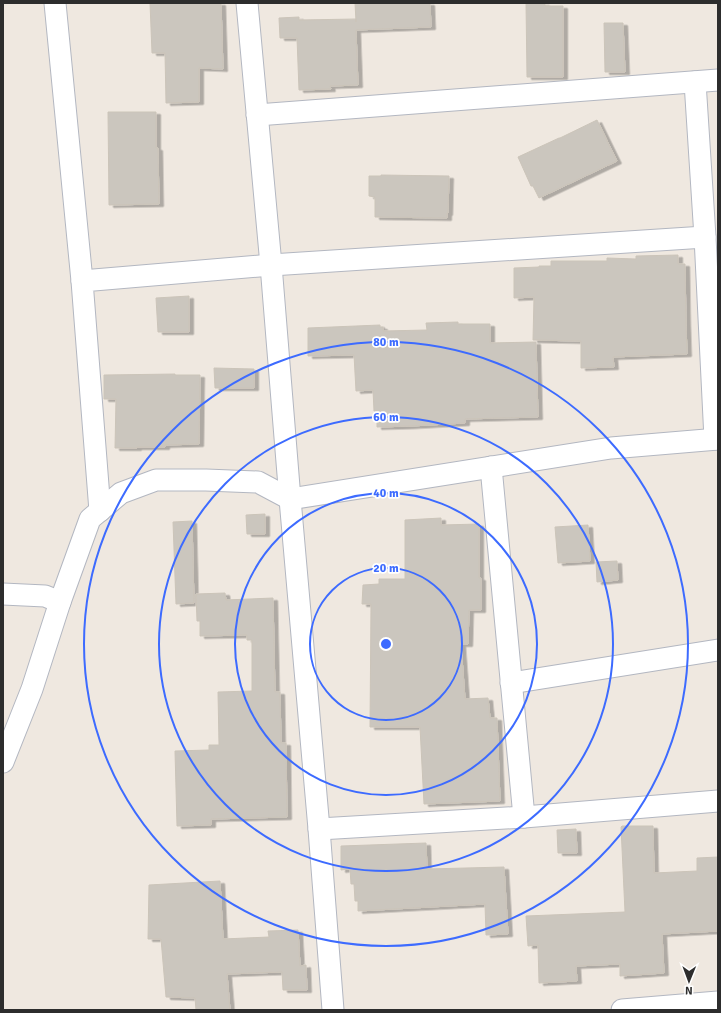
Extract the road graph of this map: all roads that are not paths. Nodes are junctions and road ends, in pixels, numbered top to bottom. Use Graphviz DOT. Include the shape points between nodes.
graph roads {
  1 [pos="55,3"];
  2 [pos="247,3"];
  3 [pos="718,80"];
  4 [pos="695,82"];
  5 [pos="257,115"];
  6 [pos="705,238"];
  7 [pos="270,265"];
  8 [pos="82,281"];
  9 [pos="716,439"];
  10 [pos="491,467"];
  11 [pos="290,499"];
  12 [pos="100,511"];
  13 [pos="3,594"];
  14 [pos="60,602"];
  15 [pos="718,650"];
  16 [pos="511,683"];
  17 [pos="3,762"];
  18 [pos="718,801"];
  19 [pos="524,817"];
  20 [pos="319,830"];
  21 [pos="718,1002"];
  22 [pos="333,1010"];
  23 [pos="622,1010"];
  1 -- 8 [label="street"];
  2 -- 5 [label="street"];
  3 -- 4 [label="street"];
  4 -- 5 [label="street"];
  4 -- 6 [label="street"];
  5 -- 7 [label="street"];
  6 -- 7 [label="street"];
  6 -- 9 [label="street"];
  7 -- 8 [label="street"];
  7 -- 11 [label="street"];
  8 -- 12 [label="street"];
  9 -- 10 [label="street" via="611,448"];
  10 -- 11 [label="street"];
  10 -- 16 [label="street"];
  11 -- 12 [label="street" via="258,482 156,480 121,493"];
  11 -- 20 [label="street"];
  12 -- 14 [label="street" via="90,519"];
  13 -- 14 [label="street" via="45,596"];
  14 -- 17 [label="street" via="32,689"];
  15 -- 16 [label="street"];
  16 -- 19 [label="street"];
  18 -- 19 [label="street"];
  19 -- 20 [label="street"];
  20 -- 22 [label="street"];
  21 -- 23 [label="street"];
}
